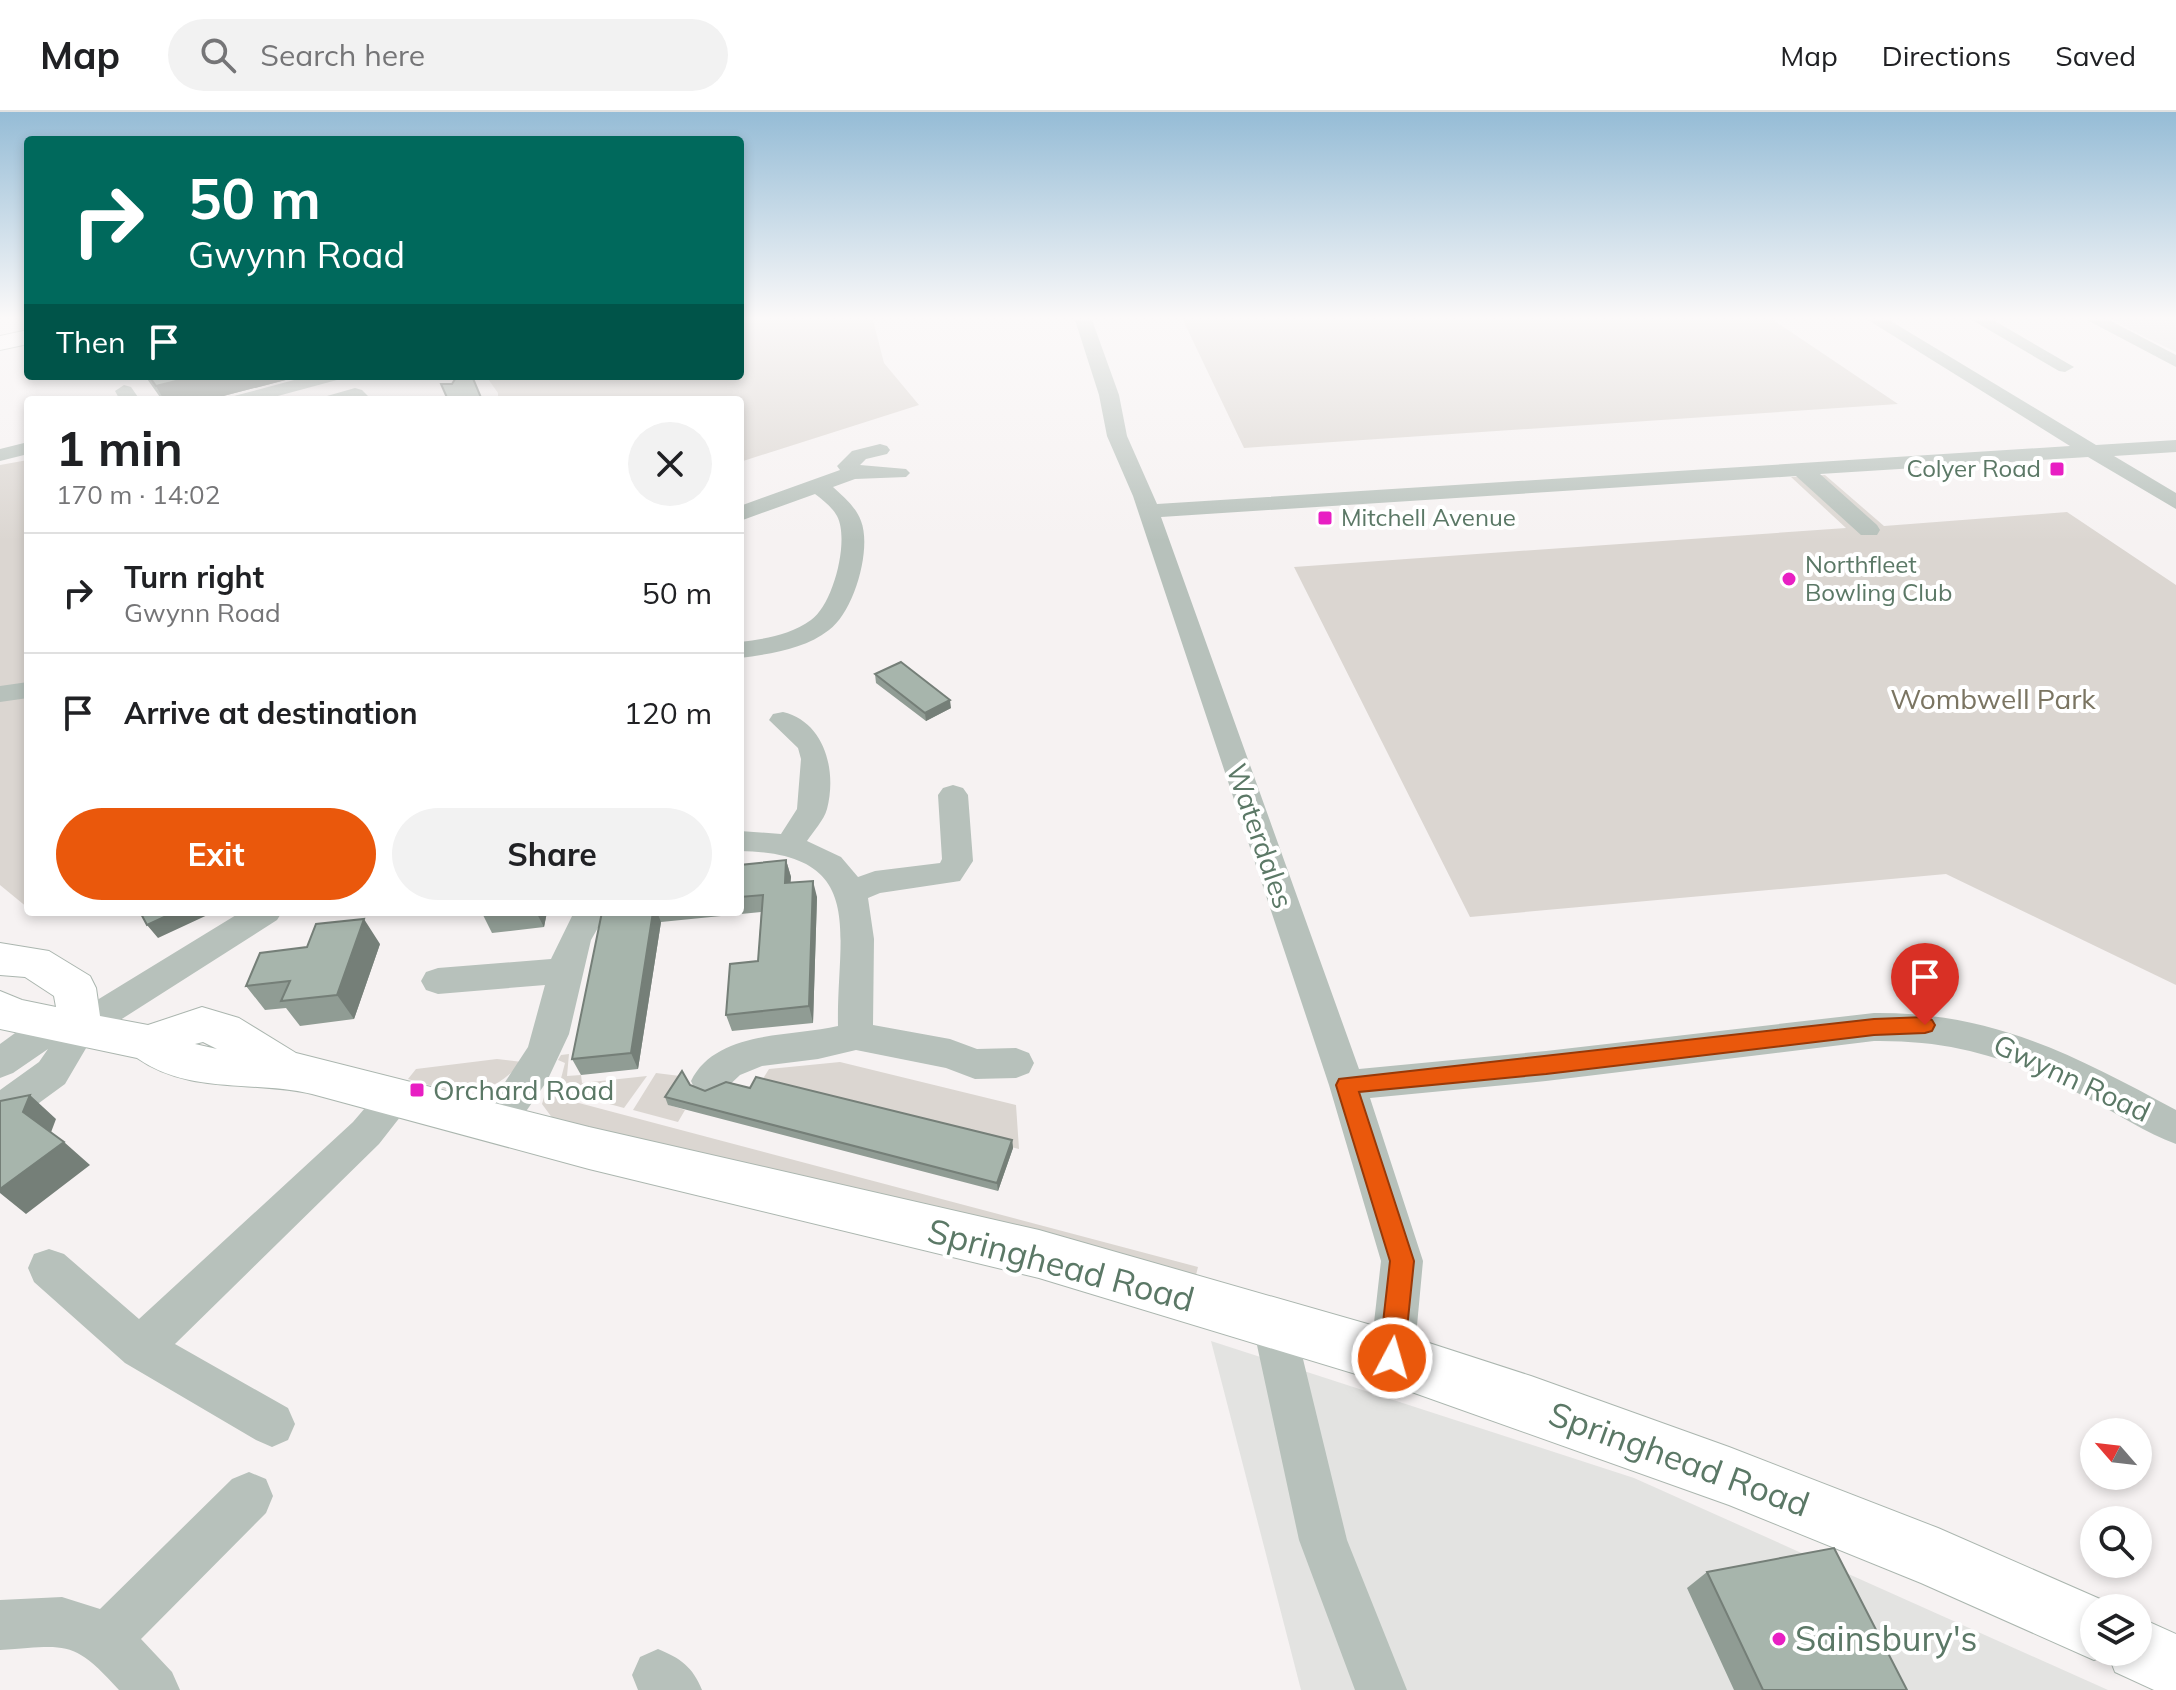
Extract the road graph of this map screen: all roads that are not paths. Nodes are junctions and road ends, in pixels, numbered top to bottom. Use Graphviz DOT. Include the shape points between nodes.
graph roads {
  1 [pos="1109,394"];
  2 [pos="1997,394"];
  3 [pos="836,441"];
  4 [pos="2176,446"];
  5 [pos="24,449"];
  6 [pos="880,450"];
  7 [pos="2092,451"];
  8 [pos="0,455"];
  9 [pos="856,464"];
  10 [pos="1800,468"];
  11 [pos="899,473"];
  12 [pos="817,485"];
  13 [pos="2176,502"];
  14 [pos="1147,511"];
  15 [pos="744,512"];
  16 [pos="1869,530"];
  17 [pos="744,649"];
  18 [pos="24,691"];
  19 [pos="0,694"];
  20 [pos="783,720"];
  21 [pos="953,795"];
  22 [pos="744,842"];
  23 [pos="788,847"];
  24 [pos="851,892"];
  25 [pos="260,916"];
  26 [pos="589,916"];
  27 [pos="0,959"];
  28 [pos="565,971"];
  29 [pos="438,981"];
  30 [pos="0,1008"];
  31 [pos="80,1028"];
  32 [pos="856,1036"];
  33 [pos="0,1063"];
  34 [pos="1016,1063"];
  35 [pos="709,1081"];
  36 [pos="1347,1085"];
  37 [pos="396,1098"];
  38 [pos="0,1111"];
  39 [pos="496,1125"];
  40 [pos="2176,1128"];
  41 [pos="49,1268"];
  42 [pos="1273,1322"];
  43 [pos="140,1348"];
  44 [pos="1392,1358"];
  45 [pos="272,1424"];
  46 [pos="249,1496"];
  47 [pos="2080,1622"];
  48 [pos="0,1625"];
  49 [pos="103,1641"];
  50 [pos="2152,1656"];
  51 [pos="2176,1667"];
  52 [pos="154,1690"];
  53 [pos="1381,1690"];
  1 -- 14 [label="street, Waterdales" via="1121,446"];
  2 -- 7 [label="street"];
  3 -- 9 [label="street"];
  4 -- 7 [label="street"];
  5 -- 8 [label="street"];
  6 -- 9 [label="street"];
  7 -- 10 [label="street"];
  7 -- 13 [label="street"];
  9 -- 11 [label="street"];
  9 -- 12 [label="street"];
  10 -- 14 [label="street"];
  10 -- 16 [label="street"];
  12 -- 15 [label="street"];
  12 -- 17 [label="street" via="845,509 854,531 838,605 795,637"];
  14 -- 36 [label="street, Waterdales"];
  18 -- 19 [label="street"];
  20 -- 23 [label="street" via="811,745 815,759 812,812"];
  21 -- 24 [label="street" via="958,859 949,873 875,882"];
  22 -- 23 [label="street"];
  23 -- 24 [label="street" via="832,868"];
  24 -- 32 [label="street"];
  25 -- 31 [label="street"];
  26 -- 28 [label="street" via="572,943"];
  27 -- 31 [label="main road" via="34,962 75,988"];
  28 -- 29 [label="street"];
  28 -- 39 [label="street" via="550,1038"];
  30 -- 31 [label="main road, Springhead Road" via="11,1015"];
  31 -- 33 [label="street" via="35,1038"];
  31 -- 37 [label="main road, Springhead Road" via="149,1043 170,1057 210,1066 285,1069"];
  31 -- 38 [label="street" via="52,1073"];
  32 -- 34 [label="street" via="950,1054 975,1064"];
  32 -- 35 [label="street" via="758,1052"];
  36 -- 40 [label="street, Gwynn Road" via="1925,1025 2032,1053"];
  36 -- 44 [label="street, Waterdales" via="1402,1261"];
  37 -- 39 [label="main road, Springhead Road"];
  37 -- 43 [label="street" via="366,1133"];
  39 -- 42 [label="main road, Springhead Road" via="1039,1254"];
  41 -- 43 [label="street"];
  42 -- 44 [label="main road, Springhead Road"];
  42 -- 53 [label="street" via="1323,1540"];
  43 -- 45 [label="street"];
  44 -- 47 [label="main road, Springhead Road" via="1743,1482"];
  46 -- 49 [label="street"];
  48 -- 49 [label="street" via="66,1623 88,1629"];
  49 -- 52 [label="street"];
  50 -- 51 [label="main road"];
}
